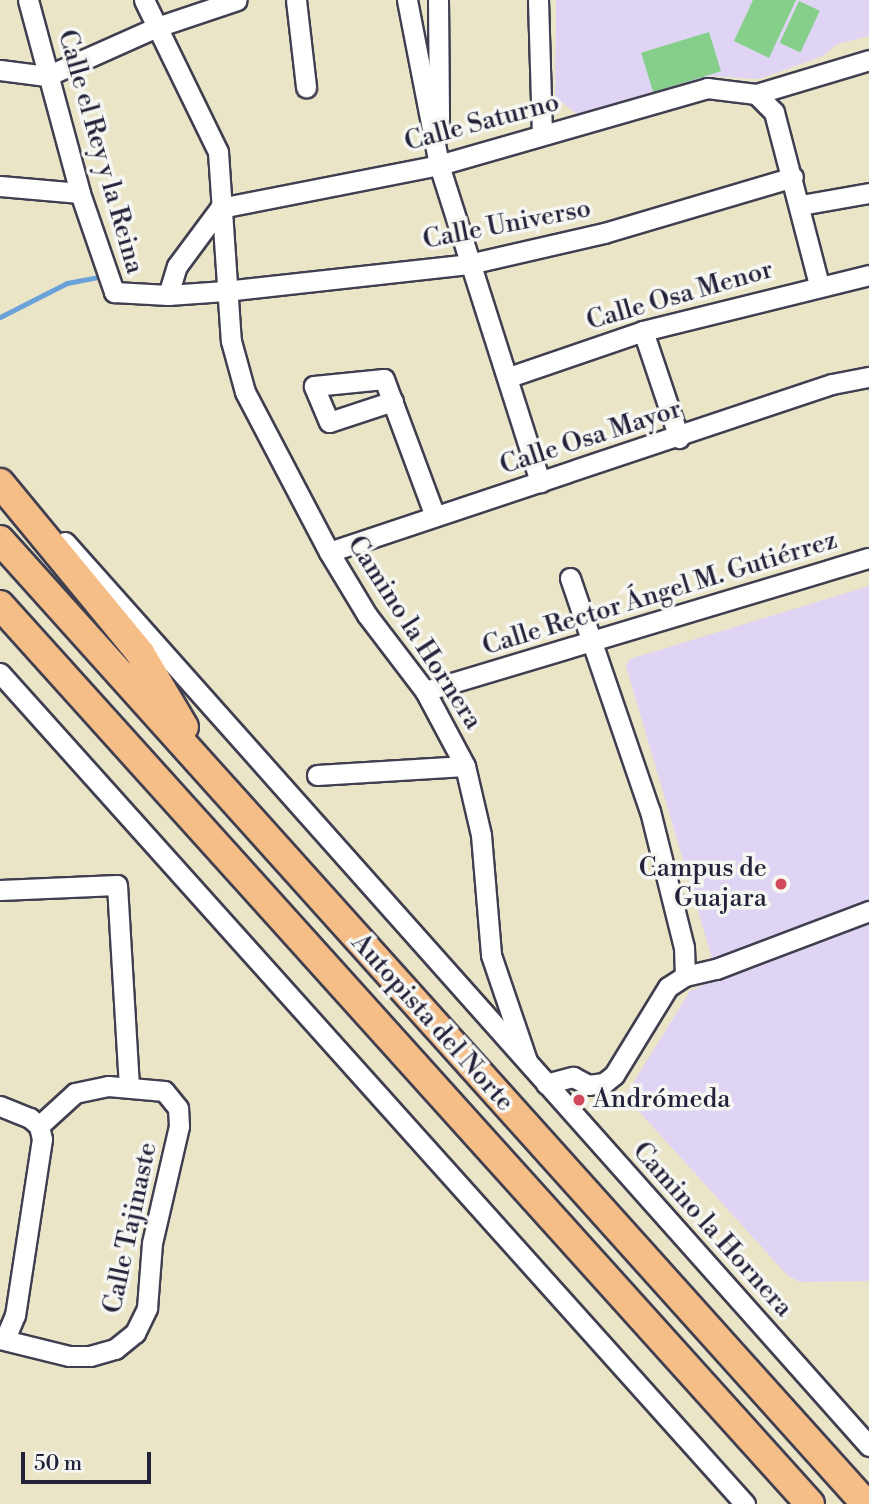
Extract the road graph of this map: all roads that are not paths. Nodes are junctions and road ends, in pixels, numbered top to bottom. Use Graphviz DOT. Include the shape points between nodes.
graph roads {
  1 [pos="28,0"];
  2 [pos="144,0"];
  3 [pos="237,0"];
  4 [pos="296,0"];
  5 [pos="407,0"];
  6 [pos="438,0"];
  7 [pos="538,0"];
  8 [pos="157,27"];
  9 [pos="869,60"];
  10 [pos="0,70"];
  11 [pos="47,76"];
  12 [pos="306,88"];
  13 [pos="756,94"];
  14 [pos="542,134"];
  15 [pos="439,165"];
  16 [pos="793,177"];
  17 [pos="0,186"];
  18 [pos="79,193"];
  19 [pos="869,193"];
  20 [pos="801,205"];
  21 [pos="220,208"];
  22 [pos="469,264"];
  23 [pos="869,275"];
  24 [pos="819,285"];
  25 [pos="225,291"];
  26 [pos="168,295"];
  27 [pos="643,331"];
  28 [pos="509,377"];
  29 [pos="869,377"];
  30 [pos="393,401"];
  31 [pos="679,438"];
  32 [pos="0,468"];
  33 [pos="540,482"];
  34 [pos="0,483"];
  35 [pos="435,516"];
  36 [pos="0,540"];
  37 [pos="329,552"];
  38 [pos="869,558"];
  39 [pos="570,578"];
  40 [pos="0,605"];
  41 [pos="0,614"];
  42 [pos="592,642"];
  43 [pos="0,673"];
  44 [pos="64,675"];
  45 [pos="425,691"];
  46 [pos="466,766"];
  47 [pos="317,775"];
  48 [pos="221,790"];
  49 [pos="0,890"];
  50 [pos="869,911"];
  51 [pos="685,976"];
  52 [pos="529,1067"];
  53 [pos="546,1084"];
  54 [pos="129,1085"];
  55 [pos="0,1106"];
  56 [pos="39,1126"];
  57 [pos="3,1339"];
  58 [pos="869,1446"];
  59 [pos="806,1501"];
  60 [pos="746,1504"];
  61 [pos="866,1504"];
  1 -- 11 [label="street, Calle el Rey y la Reina"];
  2 -- 8 [label="street, Camino la Hornera"];
  3 -- 8 [label="street"];
  4 -- 12 [label="street"];
  5 -- 15 [label="street"];
  6 -- 15 [label="street"];
  7 -- 14 [label="street"];
  8 -- 11 [label="street"];
  8 -- 21 [label="street, Camino la Hornera" via="218,152"];
  9 -- 13 [label="street"];
  10 -- 11 [label="street"];
  11 -- 18 [label="street, Calle el Rey y la Reina"];
  13 -- 14 [label="street, Calle Saturno" via="707,88"];
  13 -- 16 [label="street" via="774,112"];
  14 -- 15 [label="street, Calle Saturno"];
  15 -- 21 [label="street, Calle Saturno"];
  15 -- 22 [label="street"];
  16 -- 20 [label="street"];
  16 -- 22 [label="street, Calle Universo" via="604,233"];
  17 -- 18 [label="street"];
  18 -- 26 [label="street, Calle el Rey y la Reina" via="114,292"];
  19 -- 20 [label="street"];
  20 -- 24 [label="street"];
  21 -- 25 [label="street, Camino la Hornera"];
  21 -- 26 [label="street" via="177,266"];
  22 -- 25 [label="street, Calle Universo"];
  22 -- 28 [label="street"];
  23 -- 24 [label="street, Calle Osa Menor"];
  24 -- 27 [label="street, Calle Osa Menor"];
  25 -- 26 [label="street, Calle el Rey y la Reina"];
  25 -- 37 [label="street, Camino la Hornera" via="231,341 245,392"];
  27 -- 28 [label="street, Calle Osa Menor"];
  27 -- 31 [label="street"];
  28 -- 33 [label="street"];
  29 -- 31 [label="street, Calle Osa Mayor" via="832,384"];
  30 -- 35 [label="street"];
  31 -- 33 [label="street, Calle Osa Mayor"];
  32 -- 52 [label="street"];
  33 -- 35 [label="street, Calle Osa Mayor"];
  34 -- 48 [label="highway" via="140,653"];
  35 -- 37 [label="street, Calle Osa Mayor"];
  36 -- 48 [label="highway, Autopista del Norte"];
  37 -- 45 [label="street, Camino la Hornera" via="367,615"];
  38 -- 42 [label="street, Calle Rector Ángel M. Gutiérrez"];
  39 -- 42 [label="street"];
  40 -- 44 [label="highway, Autopista del Norte"];
  41 -- 44 [label="highway"];
  42 -- 45 [label="street, Calle Rector Ángel M. Gutiérrez"];
  42 -- 51 [label="street" via="650,811 684,947"];
  43 -- 60 [label="street"];
  44 -- 59 [label="highway, Autopista del Norte"];
  45 -- 46 [label="street, Camino la Hornera"];
  46 -- 47 [label="street"];
  46 -- 52 [label="street, Camino la Hornera" via="481,835 491,955"];
  48 -- 61 [label="highway, Autopista del Norte"];
  49 -- 54 [label="street" via="117,884"];
  50 -- 51 [label="street"];
  51 -- 53 [label="street" via="668,987 614,1075 604,1083 588,1084 573,1077"];
  52 -- 53 [label="street, Camino la Hornera"];
  53 -- 58 [label="street, Camino la Hornera"];
  54 -- 56 [label="street, Calle Tajinaste" via="75,1093"];
  54 -- 57 [label="street, Calle Tajinaste" via="164,1091 178,1108 179,1126 152,1242 144,1319 115,1349 90,1356 69,1356"];
  55 -- 56 [label="street"];
  56 -- 57 [label="street, Calle Tajinaste" via="43,1139 15,1315"];
}
